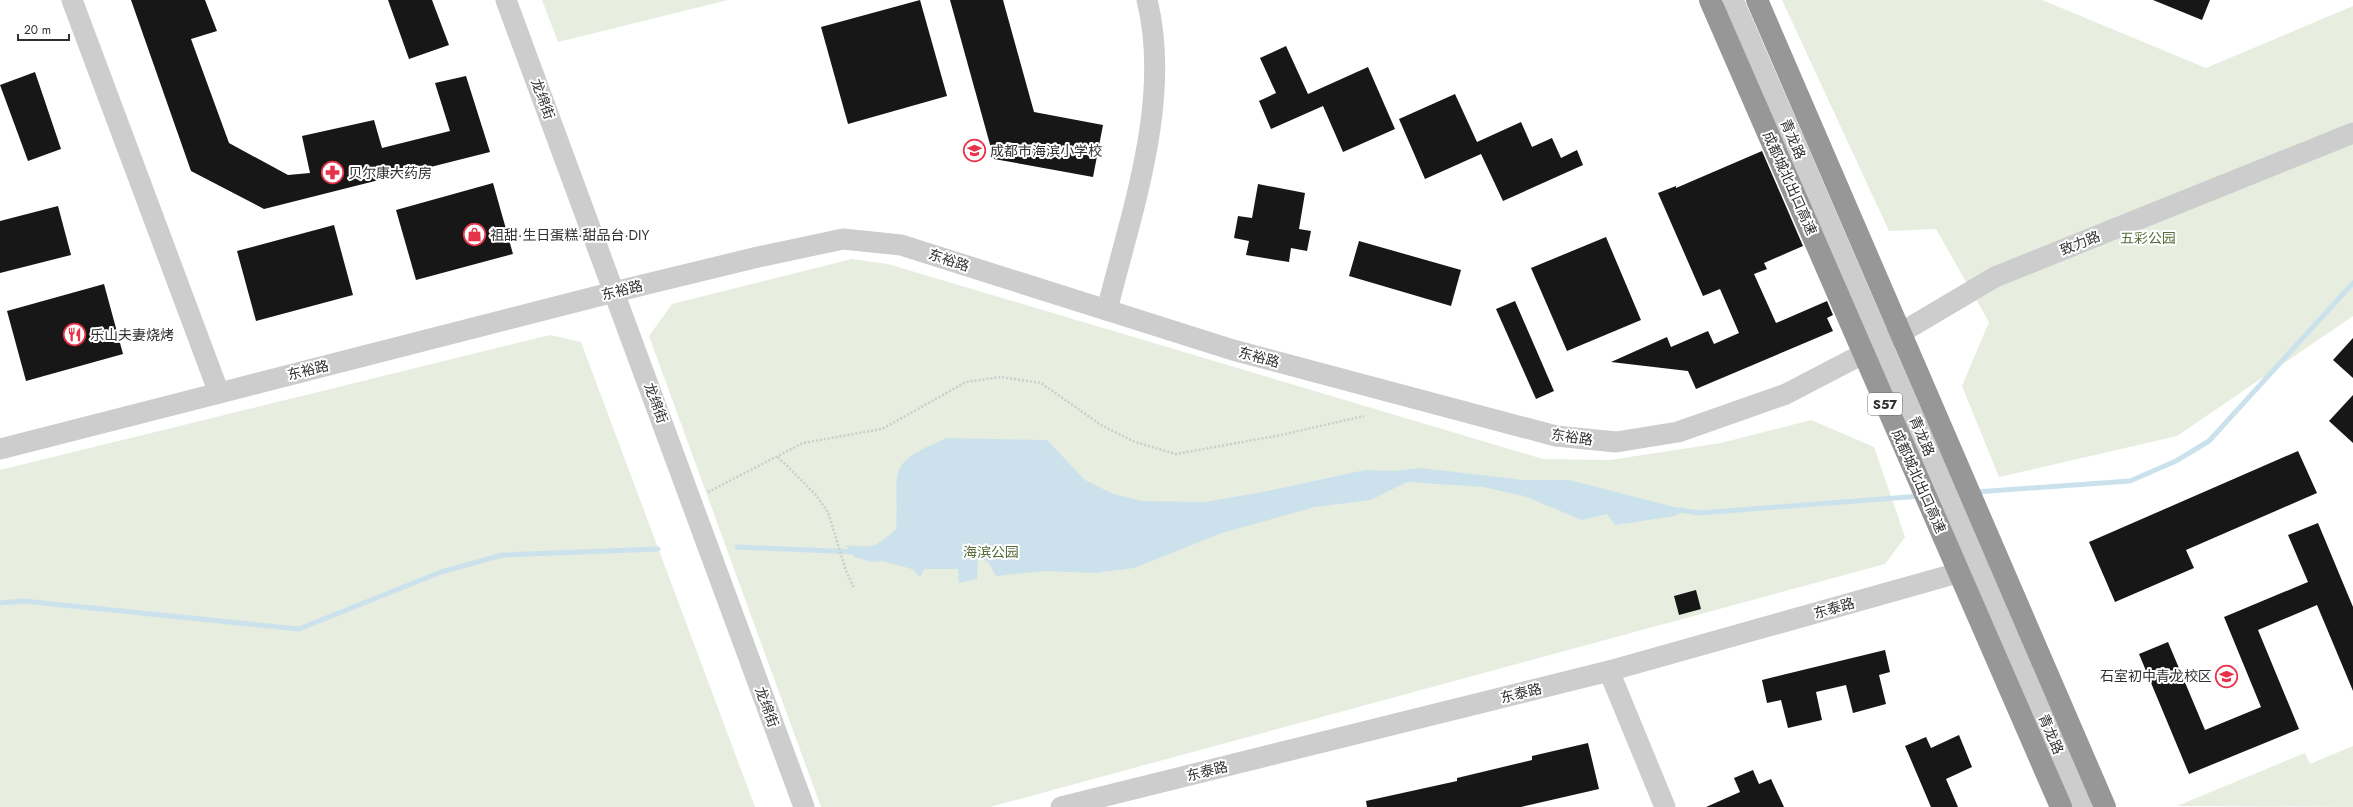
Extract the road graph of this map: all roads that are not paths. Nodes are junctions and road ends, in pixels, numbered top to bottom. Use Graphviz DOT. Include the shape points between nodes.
graph roads {
  1 [pos="72,0"];
  2 [pos="506,0"];
  3 [pos="1147,0"];
  4 [pos="1710,0"];
  5 [pos="1733,0"];
  6 [pos="1757,0"];
  7 [pos="2353,133"];
  8 [pos="614,292"];
  9 [pos="1108,310"];
  10 [pos="1882,344"];
  11 [pos="219,393"];
  12 [pos="0,449"];
  13 [pos="1979,568"];
  14 [pos="1609,672"];
  15 [pos="804,807"];
  16 [pos="1061,807"];
  17 [pos="1665,807"];
  18 [pos="2061,807"];
  19 [pos="2082,807"];
  20 [pos="2105,807"];
  1 -- 11 [label="street"];
  2 -- 8 [label="street, 龙绵街"];
  3 -- 9 [label="street" via="1151,15 1155,82 1150,133"];
  4 -- 18 [label="highway, 成都城北出口高速 / S57"];
  5 -- 10 [label="street, 青龙路"];
  6 -- 20 [label="highway"];
  7 -- 10 [label="street, 致力路" via="1994,277"];
  8 -- 9 [label="street, 东裕路" via="758,256 843,240 901,245"];
  8 -- 11 [label="street, 东裕路"];
  8 -- 15 [label="street, 龙绵街"];
  9 -- 10 [label="street, 东裕路" via="1233,350 1556,436 1616,442 1678,432 1786,394"];
  10 -- 13 [label="street, 青龙路"];
  11 -- 12 [label="street, 东裕路"];
  13 -- 14 [label="street, 东泰路"];
  13 -- 19 [label="street, 青龙路"];
  14 -- 16 [label="street, 东泰路"];
  14 -- 17 [label="street"];
}
